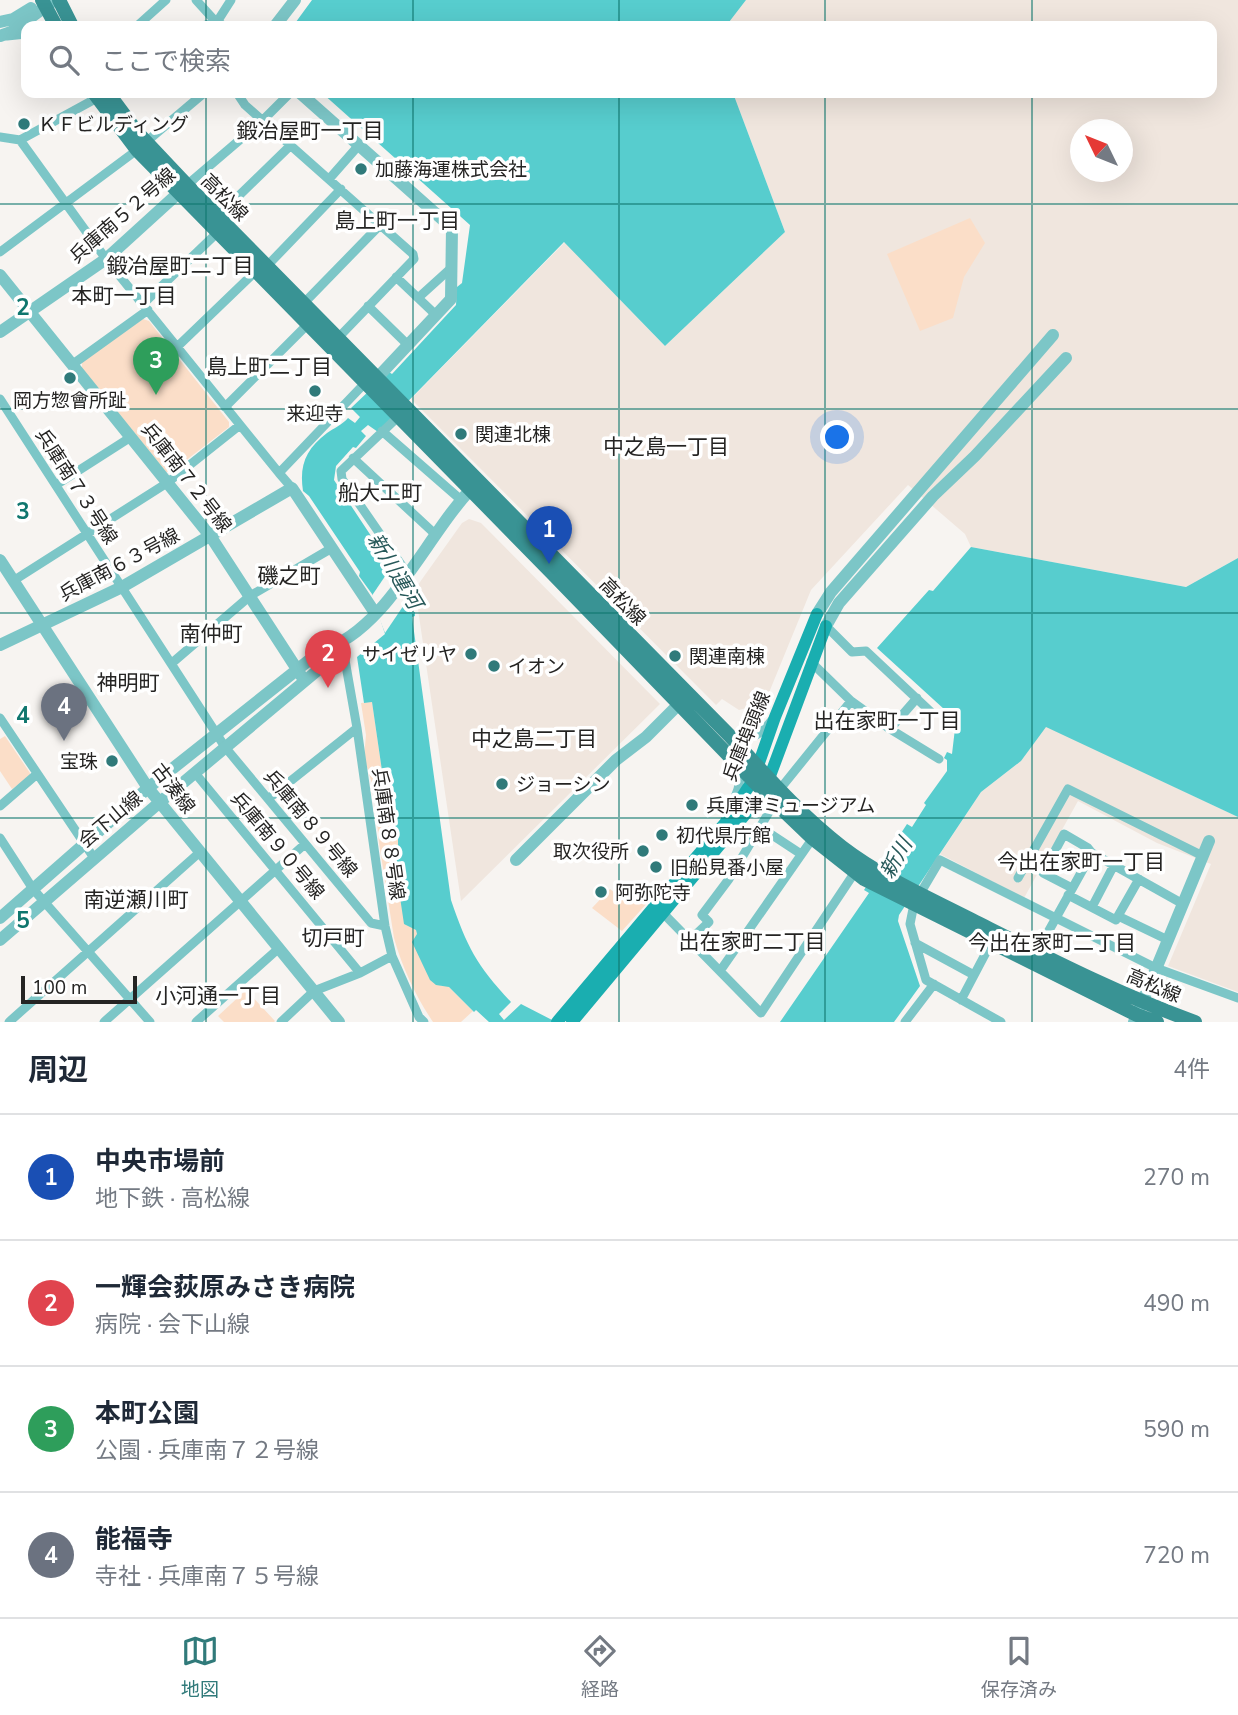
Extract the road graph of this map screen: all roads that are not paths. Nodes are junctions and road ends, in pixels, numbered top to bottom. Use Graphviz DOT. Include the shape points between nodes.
graph roads {
  1 [pos="166,0"];
  2 [pos="196,0"];
  3 [pos="232,0"];
  4 [pos="295,0"];
  5 [pos="48,1"];
  6 [pos="21,21"];
  7 [pos="21,21"];
  8 [pos="54,21"];
  9 [pos="67,21"];
  10 [pos="143,21"];
  11 [pos="214,21"];
  12 [pos="220,21"];
  13 [pos="279,21"];
  14 [pos="0,22"];
  15 [pos="21,34"];
  16 [pos="1,36"];
  17 [pos="99,98"];
  18 [pos="107,98"];
  19 [pos="198,98"];
  20 [pos="241,98"];
  21 [pos="285,98"];
  22 [pos="306,98"];
  23 [pos="263,120"];
  24 [pos="0,136"];
  25 [pos="20,140"];
  26 [pos="291,145"];
  27 [pos="359,145"];
  28 [pos="141,146"];
  29 [pos="330,178"];
  30 [pos="341,188"];
  31 [pos="183,189"];
  32 [pos="66,204"];
  33 [pos="218,216"];
  34 [pos="381,224"];
  35 [pos="218,232"];
  36 [pos="0,252"];
  37 [pos="106,259"];
  38 [pos="261,268"];
  39 [pos="450,269"];
  40 [pos="0,275"];
  41 [pos="397,277"];
  42 [pos="418,298"];
  43 [pos="304,303"];
  44 [pos="368,306"];
  45 [pos="145,307"];
  46 [pos="31,312"];
  47 [pos="436,315"];
  48 [pos="308,324"];
  49 [pos="0,332"];
  50 [pos="1054,335"];
  51 [pos="338,338"];
  52 [pos="408,345"];
  53 [pos="177,347"];
  54 [pos="1066,358"];
  55 [pos="73,364"];
  56 [pos="373,383"];
  57 [pos="0,399"];
  58 [pos="225,407"];
  59 [pos="399,412"];
  60 [pos="240,425"];
  61 [pos="382,431"];
  62 [pos="131,437"];
  63 [pos="353,458"];
  64 [pos="279,473"];
  65 [pos="167,483"];
  66 [pos="56,485"];
  67 [pos="290,489"];
  68 [pos="469,490"];
  69 [pos="87,534"];
  70 [pos="435,534"];
  71 [pos="211,537"];
  72 [pos="332,548"];
  73 [pos="0,561"];
  74 [pos="405,576"];
  75 [pos="7,579"];
  76 [pos="121,587"];
  77 [pos="250,596"];
  78 [pos="376,612"];
  79 [pos="817,614"];
  80 [pos="43,625"];
  81 [pos="826,626"];
  82 [pos="0,645"];
  83 [pos="338,645"];
  84 [pos="811,662"];
  85 [pos="172,663"];
  86 [pos="300,675"];
  87 [pos="917,698"];
  88 [pos="684,699"];
  89 [pos="851,701"];
  90 [pos="932,713"];
  91 [pos="775,717"];
  92 [pos="0,718"];
  93 [pos="357,728"];
  94 [pos="890,729"];
  95 [pos="216,733"];
  96 [pos="729,735"];
  97 [pos="225,747"];
  98 [pos="939,759"];
  99 [pos="742,767"];
  100 [pos="195,773"];
  101 [pos="37,774"];
  102 [pos="756,774"];
  103 [pos="148,788"];
  104 [pos="772,790"];
  105 [pos="268,799"];
  106 [pos="160,802"];
  107 [pos="0,806"];
  108 [pos="725,823"];
  109 [pos="760,827"];
  110 [pos="816,833"];
  111 [pos="0,838"];
  112 [pos="1209,841"];
  113 [pos="305,844"];
  114 [pos="83,845"];
  115 [pos="200,852"];
  116 [pos="1092,853"];
  117 [pos="801,854"];
  118 [pos="1203,856"];
  119 [pos="94,858"];
  120 [pos="516,860"];
  121 [pos="1114,865"];
  122 [pos="276,870"];
  123 [pos="864,873"];
  124 [pos="1018,878"];
  125 [pos="1139,879"];
  126 [pos="33,889"];
  127 [pos="1070,892"];
  128 [pos="915,898"];
  129 [pos="240,901"];
  130 [pos="44,902"];
  131 [pos="1183,904"];
  132 [pos="1092,907"];
  133 [pos="659,909"];
  134 [pos="1118,916"];
  135 [pos="0,918"];
  136 [pos="1054,919"];
  137 [pos="385,926"];
  138 [pos="0,940"];
  139 [pos="690,940"];
  140 [pos="1168,940"];
  141 [pos="915,943"];
  142 [pos="991,943"];
  143 [pos="278,949"];
  144 [pos="86,951"];
  145 [pos="1037,952"];
  146 [pos="392,956"];
  147 [pos="1156,968"];
  148 [pos="720,971"];
  149 [pos="360,973"];
  150 [pos="974,975"];
  151 [pos="934,984"];
  152 [pos="314,991"];
  153 [pos="1238,998"];
  154 [pos="131,999"];
  155 [pos="961,1000"];
  156 [pos="1138,1013"];
  157 [pos="563,1021"];
  158 [pos="9,1022"];
  159 [pos="104,1022"];
  160 [pos="150,1022"];
  161 [pos="195,1022"];
  162 [pos="281,1022"];
  163 [pos="339,1022"];
  164 [pos="424,1022"];
  165 [pos="905,1022"];
  166 [pos="1001,1022"];
  167 [pos="1157,1022"];
  168 [pos="1195,1022"];
  1 -- 10 [label="street"];
  2 -- 11 [label="street"];
  3 -- 12 [label="street"];
  4 -- 13 [label="street"];
  5 -- 6 [label="street"];
  5 -- 8 [label="main road"];
  5 -- 9 [label="main road"];
  5 -- 14 [label="street"];
  7 -- 16 [label="street"];
  15 -- 16 [label="street"];
  17 -- 25 [label="street"];
  18 -- 28 [label="main road, 高松線"];
  19 -- 28 [label="street"];
  20 -- 23 [label="street"];
  21 -- 23 [label="street, 兵庫南５２号線"];
  22 -- 27 [label="street"];
  23 -- 26 [label="street"];
  23 -- 31 [label="street, 兵庫南５２号線"];
  24 -- 25 [label="street"];
  25 -- 32 [label="street"];
  26 -- 29 [label="street"];
  26 -- 33 [label="street"];
  27 -- 29 [label="street"];
  27 -- 39 [label="street" via="452,228"];
  28 -- 31 [label="main road, 高松線"];
  28 -- 32 [label="street"];
  29 -- 30 [label="street"];
  30 -- 34 [label="street"];
  30 -- 38 [label="street"];
  31 -- 33 [label="main road, 高松線"];
  31 -- 35 [label="main road, 高松線"];
  31 -- 37 [label="street, 兵庫南５２号線"];
  32 -- 36 [label="street"];
  32 -- 37 [label="street"];
  33 -- 38 [label="main road, 高松線"];
  34 -- 41 [label="street" via="413,254 414,259"];
  34 -- 43 [label="street"];
  35 -- 38 [label="main road, 高松線"];
  35 -- 45 [label="street"];
  37 -- 45 [label="street"];
  37 -- 46 [label="street, 兵庫南５２号線"];
  38 -- 43 [label="main road, 高松線"];
  38 -- 48 [label="main road, 高松線"];
  38 -- 53 [label="street"];
  39 -- 42 [label="street"];
  39 -- 47 [label="street" via="451,299"];
  40 -- 46 [label="street, 兵庫南７２号線"];
  41 -- 42 [label="street"];
  41 -- 44 [label="street"];
  42 -- 47 [label="street"];
  43 -- 51 [label="main road, 高松線"];
  44 -- 51 [label="street"];
  44 -- 52 [label="street"];
  45 -- 53 [label="street"];
  45 -- 55 [label="street"];
  46 -- 49 [label="street, 兵庫南５２号線"];
  46 -- 55 [label="street, 兵庫南７２号線"];
  47 -- 52 [label="street"];
  48 -- 56 [label="main road, 高松線"];
  48 -- 58 [label="street"];
  50 -- 79 [label="street"];
  51 -- 56 [label="main road, 高松線"];
  52 -- 56 [label="street"];
  53 -- 58 [label="street"];
  54 -- 81 [label="street" via="933,496 839,603"];
  55 -- 62 [label="street, 兵庫南７２号線"];
  56 -- 59 [label="main road, 高松線"];
  56 -- 64 [label="street"];
  57 -- 66 [label="street, 兵庫南７３号線"];
  58 -- 60 [label="street"];
  59 -- 61 [label="street"];
  59 -- 68 [label="main road, 高松線"];
  60 -- 64 [label="street"];
  60 -- 65 [label="street"];
  61 -- 63 [label="street"];
  61 -- 68 [label="street"];
  62 -- 65 [label="street, 兵庫南７２号線"];
  62 -- 66 [label="street"];
  63 -- 70 [label="street"];
  63 -- 74 [label="street" via="341,471 342,479"];
  64 -- 67 [label="street"];
  65 -- 69 [label="street"];
  65 -- 71 [label="street, 兵庫南７２号線"];
  66 -- 69 [label="street, 兵庫南７３号線"];
  67 -- 71 [label="street, 兵庫南６３号線"];
  67 -- 72 [label="street"];
  68 -- 70 [label="street, 会下山線"];
  68 -- 88 [label="main road, 高松線"];
  69 -- 75 [label="street"];
  69 -- 76 [label="street, 兵庫南７３号線"];
  70 -- 74 [label="street, 会下山線"];
  71 -- 76 [label="street, 兵庫南６３号線"];
  71 -- 77 [label="street, 兵庫南７２号線"];
  72 -- 77 [label="street"];
  72 -- 78 [label="street"];
  73 -- 75 [label="street, 古湊線"];
  74 -- 78 [label="street, 会下山線"];
  75 -- 80 [label="street, 古湊線"];
  76 -- 80 [label="street, 兵庫南６３号線"];
  76 -- 85 [label="street, 兵庫南７３号線"];
  77 -- 85 [label="street"];
  77 -- 86 [label="street, 兵庫南７２号線"];
  78 -- 83 [label="street, 会下山線"];
  79 -- 91 [label="main road, 兵庫埠頭線"];
  80 -- 82 [label="street, 兵庫南６３号線"];
  80 -- 103 [label="street, 古湊線"];
  81 -- 84 [label="main road, 兵庫埠頭線"];
  81 -- 87 [label="street" via="852,652 866,651"];
  83 -- 86 [label="street, 会下山線" via="322,650"];
  83 -- 93 [label="street, 兵庫南８８号線"];
  84 -- 89 [label="street"];
  84 -- 104 [label="main road, 兵庫埠頭線"];
  85 -- 95 [label="street, 兵庫南７３号線"];
  86 -- 95 [label="street, 会下山線"];
  86 -- 97 [label="street, 会下山線"];
  87 -- 90 [label="street"];
  87 -- 94 [label="street"];
  88 -- 96 [label="main road, 高松線"];
  88 -- 99 [label="main road, 高松線"];
  88 -- 120 [label="street"];
  89 -- 94 [label="street"];
  89 -- 104 [label="street"];
  91 -- 96 [label="street" via="753,738"];
  91 -- 102 [label="main road, 兵庫埠頭線"];
  92 -- 101 [label="street"];
  93 -- 105 [label="street"];
  93 -- 137 [label="street, 兵庫南８８号線"];
  94 -- 98 [label="street"];
  95 -- 97 [label="street, 兵庫南８９号線"];
  95 -- 103 [label="street, 会下山線"];
  96 -- 102 [label="main road, 高松線"];
  97 -- 100 [label="street, 会下山線"];
  97 -- 105 [label="street, 兵庫南８９号線"];
  99 -- 102 [label="main road, 高松線"];
  99 -- 108 [label="street"];
  100 -- 106 [label="street, 会下山線"];
  100 -- 122 [label="street, 兵庫南９０号線"];
  101 -- 107 [label="street"];
  101 -- 114 [label="street"];
  102 -- 104 [label="main road, 高松線"];
  102 -- 108 [label="main road, 兵庫埠頭線"];
  103 -- 106 [label="street, 古湊線"];
  103 -- 114 [label="street, 会下山線"];
  104 -- 109 [label="street"];
  104 -- 110 [label="main road, 高松線"];
  104 -- 133 [label="main road, 兵庫埠頭線"];
  105 -- 113 [label="street, 兵庫南８９号線"];
  106 -- 115 [label="street, 古湊線"];
  106 -- 119 [label="street, 会下山線"];
  108 -- 133 [label="main road, 兵庫埠頭線"];
  109 -- 117 [label="street"];
  109 -- 139 [label="street" via="702,915 709,922"];
  110 -- 117 [label="street"];
  110 -- 123 [label="main road, 高松線" via="842,847"];
  111 -- 126 [label="street"];
  112 -- 118 [label="street"];
  113 -- 122 [label="street"];
  113 -- 137 [label="street, 兵庫南８９号線" via="371,923"];
  114 -- 119 [label="street"];
  114 -- 126 [label="street, 会下山線"];
  115 -- 129 [label="street, 古湊線"];
  115 -- 144 [label="street"];
  116 -- 121 [label="street"];
  116 -- 127 [label="street"];
  116 -- 127 [label="street" via="1063,834 1043,873"];
  117 -- 148 [label="street"];
  118 -- 124 [label="street" via="1068,789"];
  118 -- 131 [label="street"];
  119 -- 130 [label="street, 会下山線"];
  121 -- 125 [label="street"];
  121 -- 132 [label="street"];
  122 -- 129 [label="street"];
  122 -- 149 [label="street, 兵庫南９０号線"];
  123 -- 128 [label="main road, 高松線"];
  123 -- 148 [label="street" via="761,1013"];
  125 -- 131 [label="street"];
  125 -- 134 [label="street"];
  126 -- 130 [label="street"];
  126 -- 135 [label="street, 会下山線"];
  127 -- 132 [label="street"];
  127 -- 136 [label="street"];
  128 -- 136 [label="street" via="940,860"];
  128 -- 141 [label="street" via="910,923"];
  128 -- 142 [label="main road, 高松線"];
  128 -- 145 [label="main road, 高松線"];
  129 -- 143 [label="street, 古湊線"];
  129 -- 154 [label="street"];
  130 -- 138 [label="street, 会下山線"];
  130 -- 144 [label="street"];
  131 -- 140 [label="street"];
  132 -- 134 [label="street" via="1116,920"];
  133 -- 139 [label="street"];
  133 -- 157 [label="main road, 兵庫埠頭線"];
  134 -- 140 [label="street"];
  136 -- 145 [label="street"];
  136 -- 147 [label="street"];
  137 -- 146 [label="street, 兵庫南８８号線"];
  139 -- 148 [label="street"];
  140 -- 147 [label="street"];
  141 -- 150 [label="street"];
  141 -- 151 [label="street" via="926,980"];
  142 -- 150 [label="street"];
  142 -- 156 [label="main road, 高松線"];
  143 -- 152 [label="street, 古湊線"];
  143 -- 161 [label="street"];
  144 -- 154 [label="street"];
  144 -- 158 [label="street"];
  145 -- 156 [label="main road, 高松線"];
  146 -- 149 [label="street"];
  146 -- 164 [label="street, 兵庫南８８号線"];
  147 -- 153 [label="street"];
  147 -- 156 [label="street"];
  149 -- 152 [label="street"];
  150 -- 155 [label="street"];
  151 -- 155 [label="street"];
  151 -- 165 [label="street"];
  152 -- 162 [label="street"];
  152 -- 163 [label="street, 古湊線"];
  154 -- 159 [label="street"];
  154 -- 160 [label="street"];
  155 -- 166 [label="street"];
  156 -- 167 [label="main road, 高松線"];
  156 -- 168 [label="main road, 高松線"];
}
